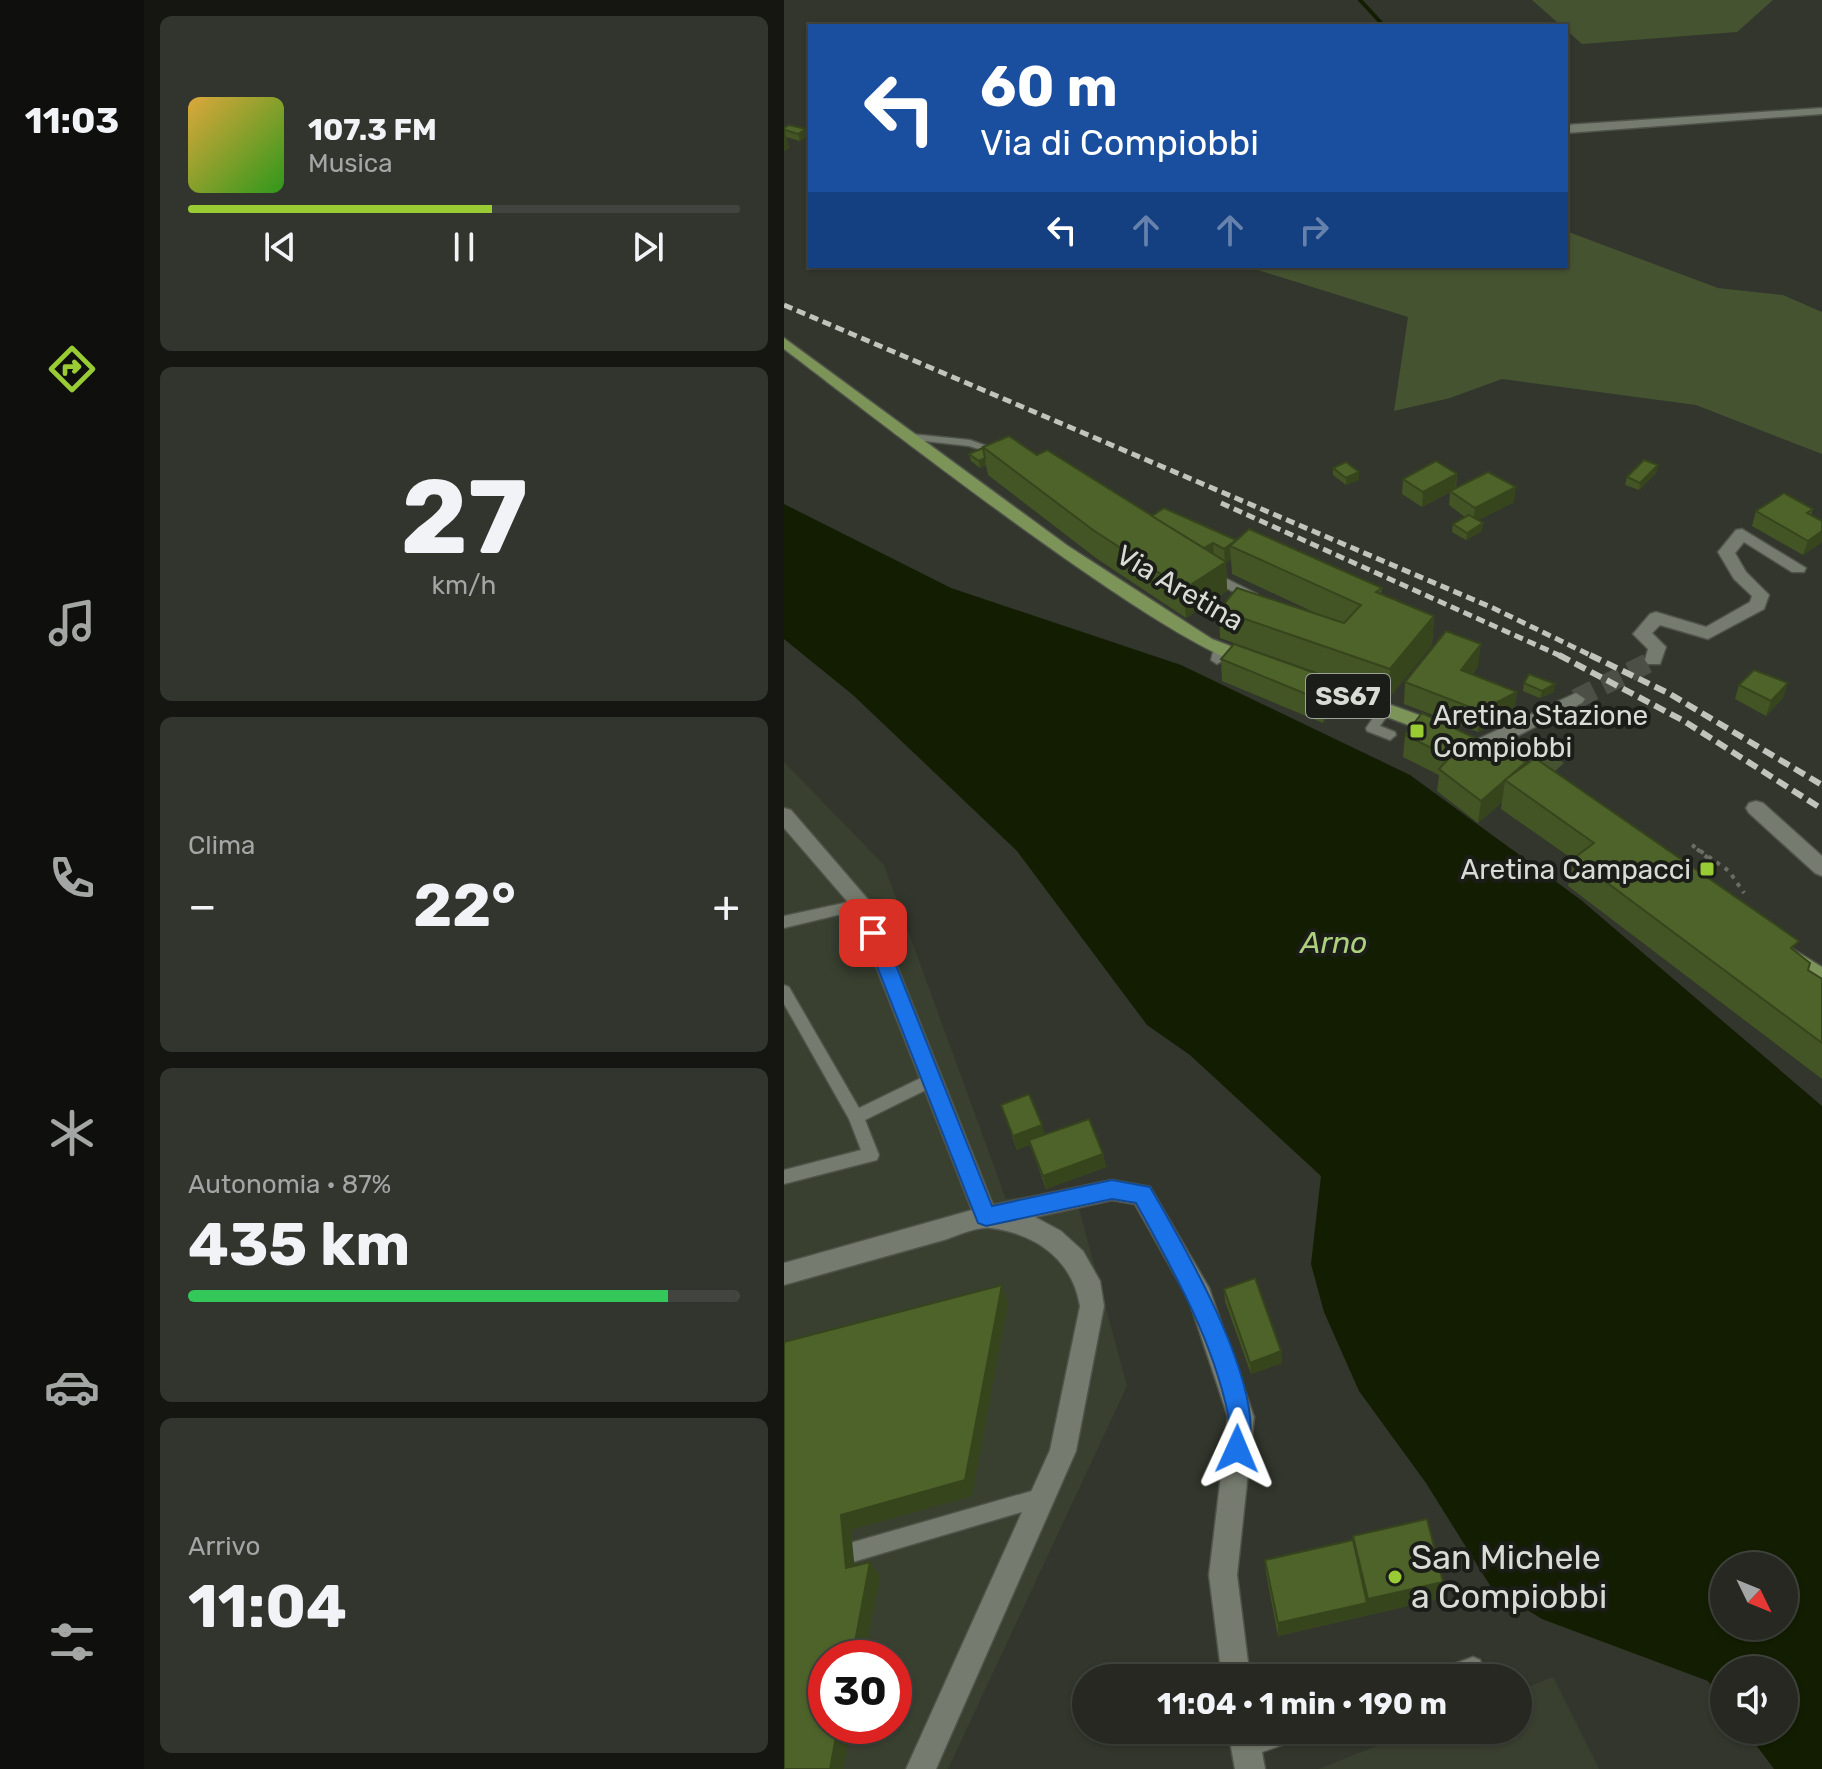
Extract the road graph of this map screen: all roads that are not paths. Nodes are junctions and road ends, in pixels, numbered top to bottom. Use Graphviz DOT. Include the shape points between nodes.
graph roads {
  1 [pos="1822,111"];
  2 [pos="1568,129"];
  3 [pos="784,342"];
  4 [pos="911,437"];
  5 [pos="1018,458"];
  6 [pos="1193,564"];
  7 [pos="1798,568"];
  8 [pos="1269,605"];
  9 [pos="1654,660"];
  10 [pos="1576,699"];
  11 [pos="1385,710"];
  12 [pos="1390,735"];
  13 [pos="1481,746"];
  14 [pos="1509,761"];
  15 [pos="1756,808"];
  16 [pos="784,815"];
  17 [pos="1822,868"];
  18 [pos="862,904"];
  19 [pos="784,922"];
  20 [pos="1773,944"];
  21 [pos="1822,978"];
  22 [pos="784,991"];
  23 [pos="931,1080"];
  24 [pos="856,1117"];
  25 [pos="784,1177"];
  26 [pos="986,1217"];
  27 [pos="784,1274"];
  28 [pos="1043,1497"];
  29 [pos="814,1563"];
  30 [pos="1234,1664"];
  31 [pos="921,1769"];
  1 -- 2 [label="street"];
  3 -- 4 [label="main road, Via Aretina / SS67"];
  4 -- 5 [label="lane" via="970,443"];
  4 -- 11 [label="main road, Via Aretina / SS67" via="1062,550 1218,654 1283,671"];
  6 -- 8 [label="lane"];
  7 -- 9 [label="street" via="1742,534 1726,552 1761,595 1758,605 1708,633 1656,618 1642,634 1657,647"];
  10 -- 13 [label="street"];
  11 -- 12 [label="lane" via="1372,728"];
  11 -- 13 [label="main road, Via Aretina / SS67"];
  13 -- 14 [label="main road, Via Aretina / SS67"];
  15 -- 17 [label="street"];
  16 -- 18 [label="street"];
  18 -- 19 [label="lane"];
  18 -- 23 [label="street"];
  20 -- 21 [label="main road"];
  22 -- 24 [label="lane"];
  23 -- 24 [label="lane"];
  23 -- 26 [label="street"];
  24 -- 25 [label="lane" via="871,1155"];
  26 -- 27 [label="street"];
  26 -- 28 [label="street" via="1039,1229 1074,1259 1088,1281 1088,1335 1063,1451"];
  26 -- 30 [label="street" via="1112,1190 1142,1194 1200,1296 1241,1417 1223,1575"];
  28 -- 29 [label="lane"];
  28 -- 31 [label="street"];
}
